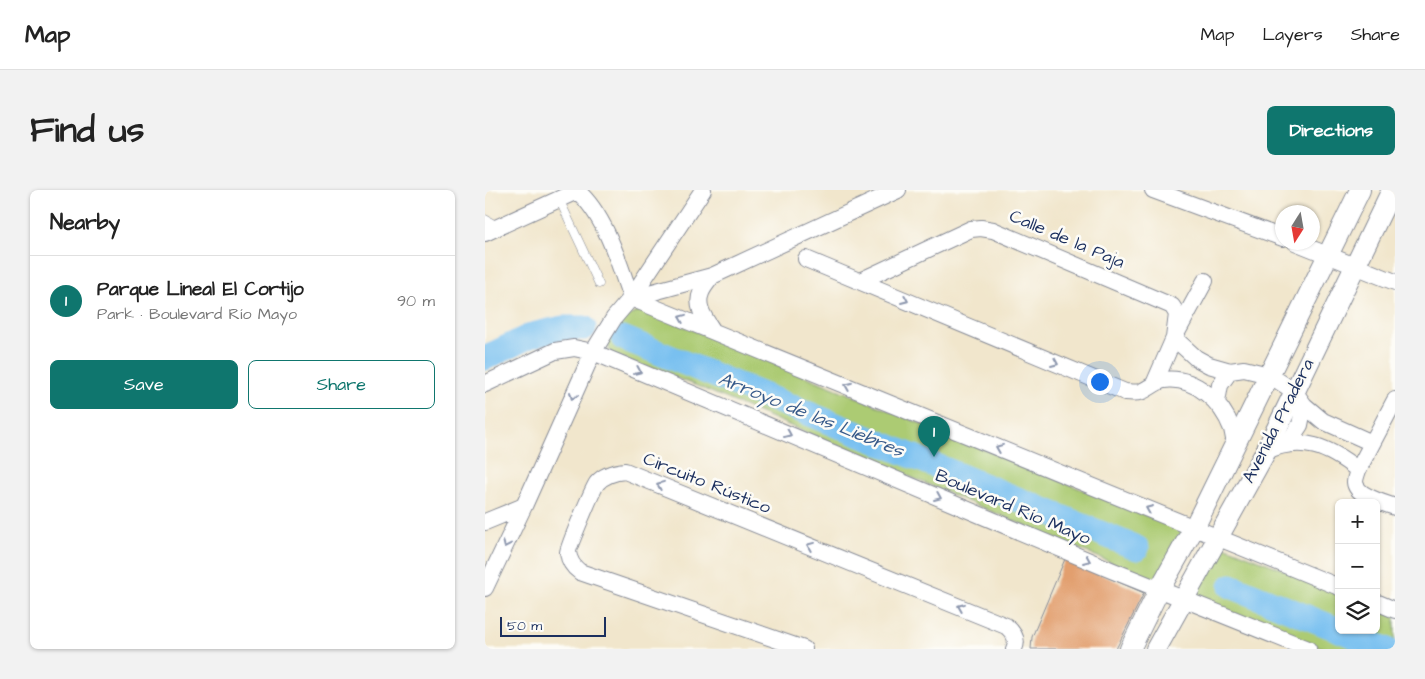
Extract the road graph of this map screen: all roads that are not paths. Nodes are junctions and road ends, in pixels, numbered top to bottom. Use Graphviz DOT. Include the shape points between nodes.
graph roads {
  1 [pos="577,190"];
  2 [pos="703,190"];
  3 [pos="897,190"];
  4 [pos="1153,190"];
  5 [pos="1361,190"];
  6 [pos="1392,190"];
  7 [pos="559,198"];
  8 [pos="489,226"];
  9 [pos="1275,235"];
  10 [pos="1315,250"];
  11 [pos="1328,255"];
  12 [pos="806,259"];
  13 [pos="1355,266"];
  14 [pos="712,276"];
  15 [pos="860,281"];
  16 [pos="1205,281"];
  17 [pos="1395,282"];
  18 [pos="599,284"];
  19 [pos="631,298"];
  20 [pos="713,331"];
  21 [pos="1174,338"];
  22 [pos="597,346"];
  23 [pos="1229,370"];
  24 [pos="1269,375"];
  25 [pos="485,384"];
  26 [pos="1154,384"];
  27 [pos="1299,398"];
  28 [pos="1217,402"];
  29 [pos="1394,402"];
  30 [pos="1289,443"];
  31 [pos="1372,443"];
  32 [pos="1235,444"];
  33 [pos="1266,451"];
  34 [pos="1358,470"];
  35 [pos="524,506"];
  36 [pos="1395,507"];
  37 [pos="485,522"];
  38 [pos="1194,528"];
  39 [pos="1217,538"];
  40 [pos="1335,585"];
  41 [pos="485,588"];
  42 [pos="1159,590"];
  43 [pos="1183,599"];
  44 [pos="1380,604"];
  45 [pos="1395,610"];
  46 [pos="804,649"];
  47 [pos="1015,649"];
  48 [pos="1130,649"];
  49 [pos="1157,649"];
  50 [pos="1308,649"];
  1 -- 7 [label="street"];
  1 -- 19 [label="street" via="601,222"];
  2 -- 19 [label="street"];
  3 -- 14 [label="street"];
  4 -- 9 [label="street"];
  5 -- 11 [label="street, Avenida Pradera"];
  6 -- 13 [label="street, Avenida Pradera"];
  7 -- 8 [label="street"];
  7 -- 18 [label="lane"];
  10 -- 11 [label="street"];
  11 -- 13 [label="street"];
  11 -- 24 [label="street, Avenida Pradera"];
  12 -- 15 [label="street"];
  13 -- 17 [label="street"];
  13 -- 27 [label="street, Avenida Pradera"];
  14 -- 19 [label="street"];
  14 -- 20 [label="street" via="700,294 699,305"];
  15 -- 21 [label="street, Calle de la Paja" via="971,229 993,230 1172,306 1177,314"];
  15 -- 26 [label="street, one-way" via="1125,392 1142,392"];
  16 -- 21 [label="street, Calle de la Paja"];
  20 -- 19 [label="street, one-way"];
  19 -- 22 [label="street"];
  38 -- 20 [label="street, one-way"];
  21 -- 23 [label="street" via="1205,364"];
  21 -- 26 [label="street, Calle de la Paja"];
  22 -- 25 [label="street, Boulevard Río Mayo" via="555,350"];
  22 -- 35 [label="street, one-way"];
  22 -- 42 [label="street, Boulevard Río Mayo, one-way"];
  23 -- 24 [label="street" via="1244,369"];
  23 -- 28 [label="street" via="1220,385"];
  24 -- 27 [label="street"];
  24 -- 32 [label="street, Avenida Pradera"];
  26 -- 28 [label="street" via="1163,380 1189,383"];
  27 -- 30 [label="street" via="1300,425"];
  27 -- 31 [label="street" via="1323,421"];
  27 -- 33 [label="street, Avenida Pradera"];
  28 -- 32 [label="street" via="1232,429"];
  29 -- 31 [label="street"];
  30 -- 33 [label="street"];
  30 -- 34 [label="street" via="1322,448"];
  31 -- 34 [label="street"];
  32 -- 38 [label="street, Avenida Pradera"];
  33 -- 39 [label="street, Avenida Pradera"];
  34 -- 36 [label="street" via="1355,481 1362,494"];
  35 -- 37 [label="street"];
  35 -- 41 [label="street, one-way"];
  38 -- 39 [label="street"];
  38 -- 42 [label="street, Avenida Pradera"];
  39 -- 40 [label="street"];
  39 -- 43 [label="street, Avenida Pradera"];
  42 -- 43 [label="street, Boulevard Río Mayo"];
  42 -- 48 [label="street, Avenida Pradera"];
  43 -- 49 [label="street, Avenida Pradera"];
  43 -- 50 [label="street, Boulevard Río Mayo"];
  44 -- 45 [label="street"];
  47 -- 46 [label="street, Circuito Rústico, one-way" via="1015,635 1006,626 625,471 613,472 596,484 569,548 570,562 576,569"];
}
